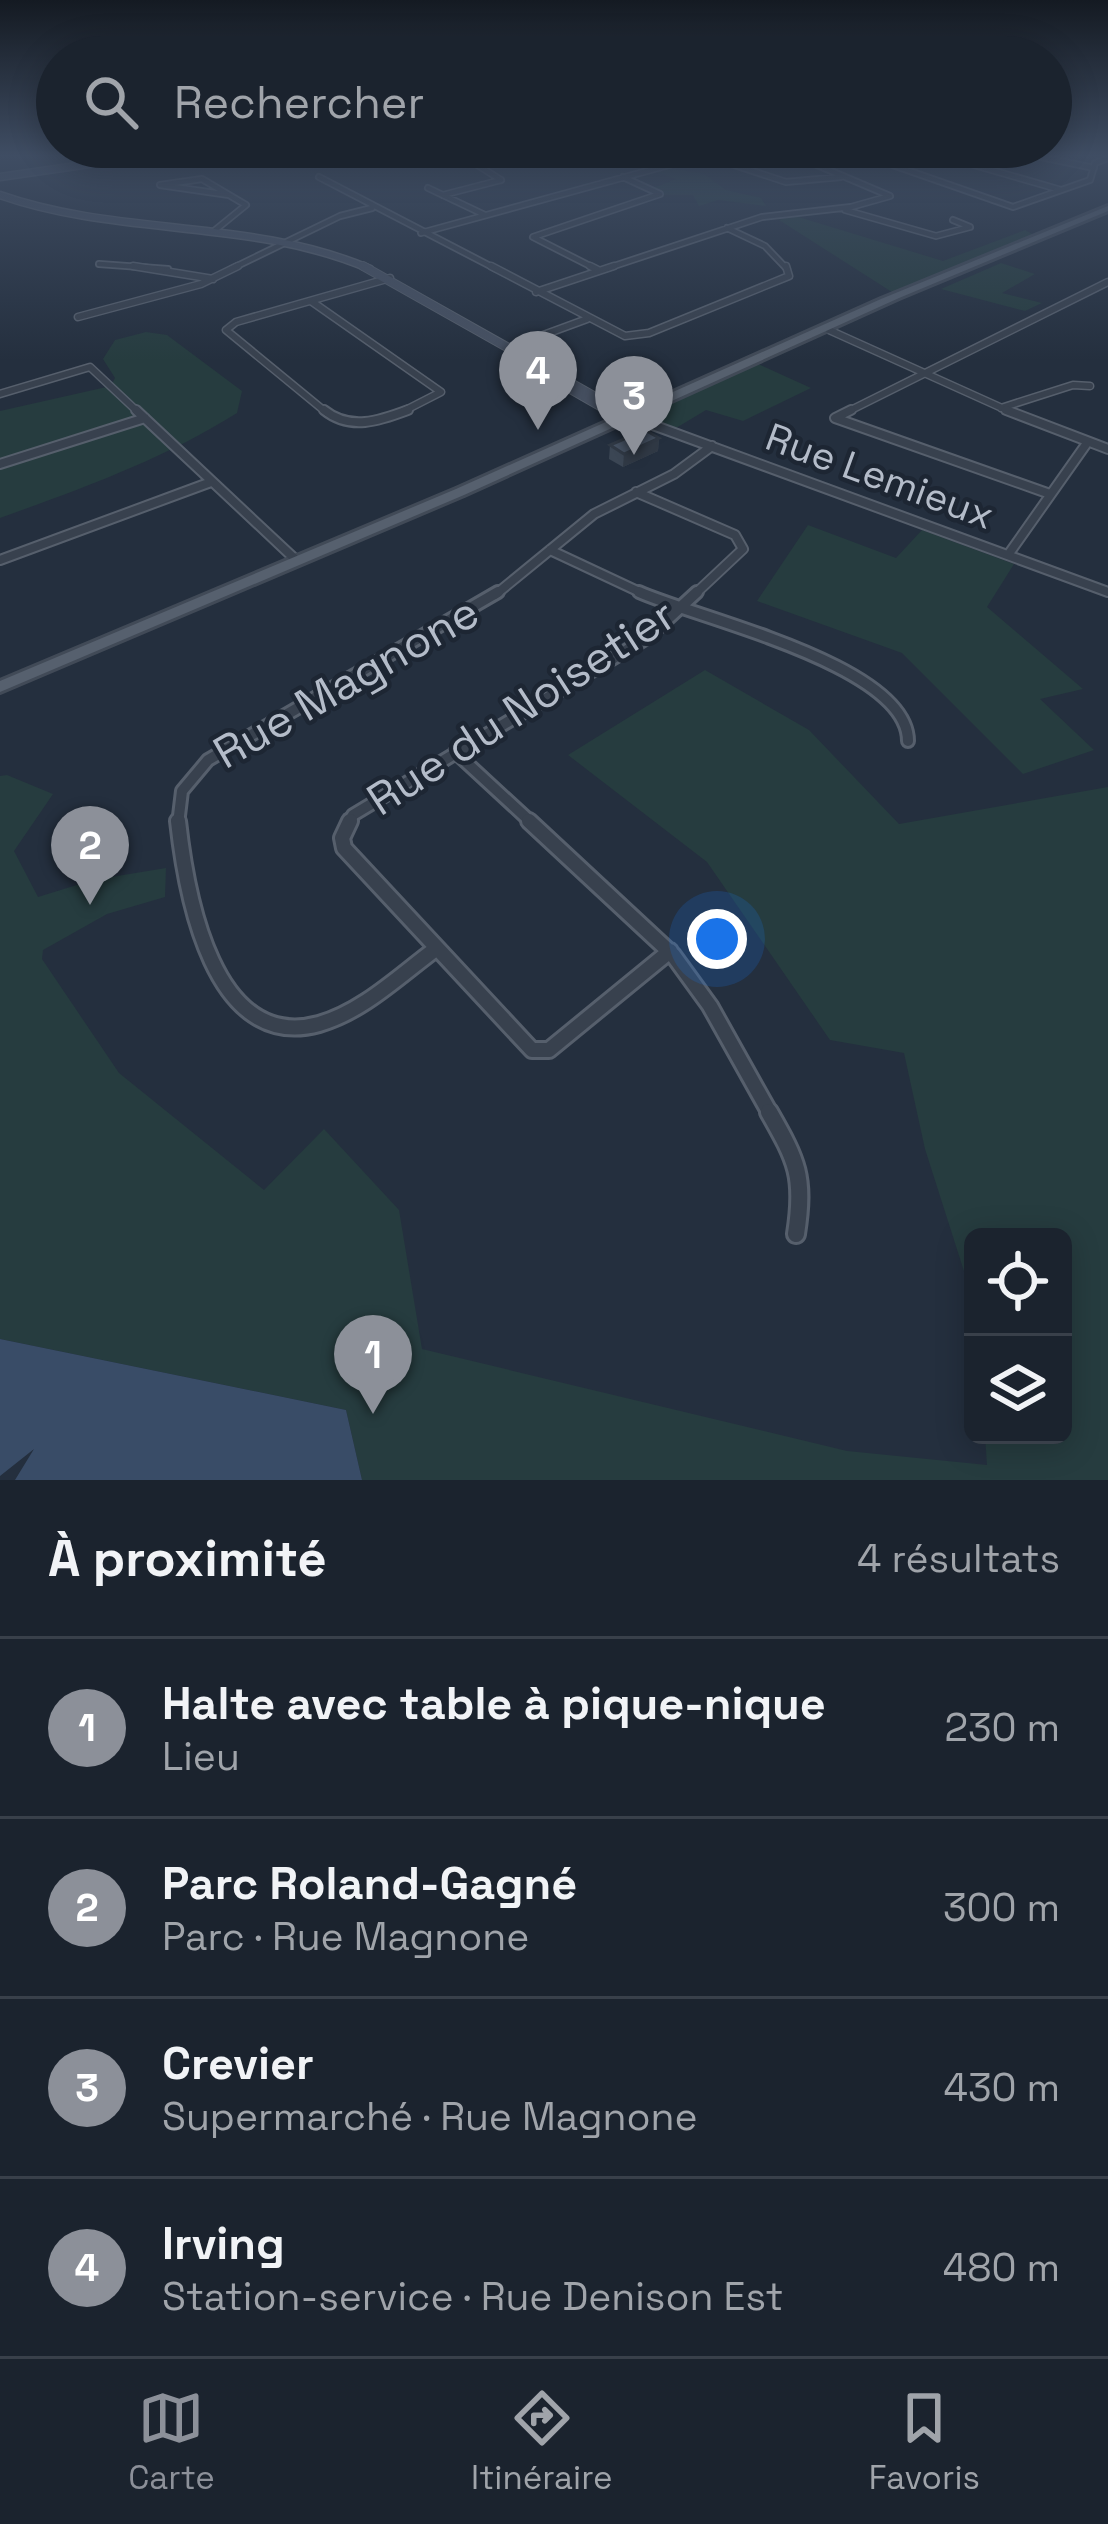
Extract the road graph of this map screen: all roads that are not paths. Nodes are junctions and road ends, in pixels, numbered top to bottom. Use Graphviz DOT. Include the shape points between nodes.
graph roads {
  1 [pos="147,223"];
  2 [pos="224,223"];
  3 [pos="326,223"];
  4 [pos="402,223"];
  5 [pos="454,223"];
  6 [pos="576,223"];
  7 [pos="744,223"];
  8 [pos="881,223"];
  9 [pos="960,223"];
  10 [pos="1072,223"];
  11 [pos="727,228"];
  12 [pos="214,231"];
  13 [pos="421,233"];
  14 [pos="289,242"];
  15 [pos="99,264"];
  16 [pos="600,271"];
  17 [pos="390,278"];
  18 [pos="213,280"];
  19 [pos="1108,282"];
  20 [pos="1088,291"];
  21 [pos="536,292"];
  22 [pos="895,297"];
  23 [pos="1108,297"];
  24 [pos="311,301"];
  25 [pos="78,317"];
  26 [pos="587,319"];
  27 [pos="829,330"];
  28 [pos="508,348"];
  29 [pos="926,370"];
  30 [pos="1090,386"];
  31 [pos="0,394"];
  32 [pos="1001,408"];
  33 [pos="626,415"];
  34 [pos="145,418"];
  35 [pos="1087,442"];
  36 [pos="712,446"];
  37 [pos="1108,449"];
  38 [pos="0,464"];
  39 [pos="211,482"];
  40 [pos="636,493"];
  41 [pos="1051,494"];
  42 [pos="550,550"];
  43 [pos="1008,555"];
  44 [pos="0,560"];
  45 [pos="296,560"];
  46 [pos="1108,592"];
  47 [pos="679,610"];
  48 [pos="0,687"];
  49 [pos="908,741"];
  50 [pos="455,752"];
  51 [pos="437,948"];
  52 [pos="670,951"];
  53 [pos="796,1234"];
  1 -- 12 [label="street, Rue Lemieux"];
  2 -- 12 [label="street"];
  3 -- 14 [label="street"];
  4 -- 13 [label="street"];
  5 -- 13 [label="street"];
  6 -- 16 [label="street" via="533,237"];
  7 -- 11 [label="street"];
  8 -- 9 [label="street" via="936,236 970,227"];
  10 -- 22 [label="main road"];
  11 -- 16 [label="street"];
  11 -- 26 [label="street" via="758,241 789,276 643,335"];
  12 -- 14 [label="street, Rue Lemieux"];
  13 -- 21 [label="street"];
  14 -- 17 [label="street, Rue Lemieux"];
  14 -- 18 [label="street"];
  15 -- 18 [label="street"];
  16 -- 21 [label="street"];
  17 -- 24 [label="street"];
  17 -- 28 [label="street, Rue Lemieux"];
  18 -- 25 [label="street"];
  19 -- 20 [label="street"];
  20 -- 23 [label="street"];
  20 -- 29 [label="street"];
  21 -- 26 [label="street"];
  22 -- 27 [label="main road"];
  22 -- 33 [label="main road"];
  24 -- 24 [label="street" via="441,392 358,424 334,419 227,333 236,322"];
  26 -- 28 [label="street"];
  27 -- 29 [label="street"];
  27 -- 33 [label="main road"];
  28 -- 33 [label="street, Rue Lemieux" via="568,390"];
  29 -- 32 [label="street"];
  29 -- 41 [label="street" via="835,418"];
  30 -- 32 [label="street"];
  31 -- 34 [label="street" via="90,367"];
  32 -- 35 [label="street"];
  33 -- 36 [label="street, Rue Lemieux"];
  33 -- 45 [label="main road"];
  34 -- 38 [label="street"];
  34 -- 39 [label="street"];
  35 -- 37 [label="street"];
  35 -- 41 [label="street"];
  36 -- 40 [label="street, Rue Magnone"];
  36 -- 43 [label="street, Rue Lemieux"];
  39 -- 44 [label="street"];
  39 -- 45 [label="street"];
  40 -- 42 [label="street, Rue Magnone"];
  40 -- 47 [label="street, Rue du Noisetier" via="743,544"];
  41 -- 43 [label="street"];
  42 -- 47 [label="street"];
  42 -- 51 [label="street, Rue Magnone" via="493,596 208,760 180,796 196,932 250,1016 305,1027 338,1016"];
  43 -- 46 [label="street, Rue Lemieux"];
  45 -- 48 [label="main road"];
  47 -- 49 [label="street" via="847,670 902,716"];
  47 -- 50 [label="street, Rue du Noisetier" via="647,638"];
  50 -- 51 [label="street, Rue du Noisetier" via="352,815 341,838"];
  50 -- 52 [label="street"];
  51 -- 52 [label="street, Rue du Noisetier" via="532,1050 549,1050"];
  52 -- 53 [label="street" via="798,1163"];
}
